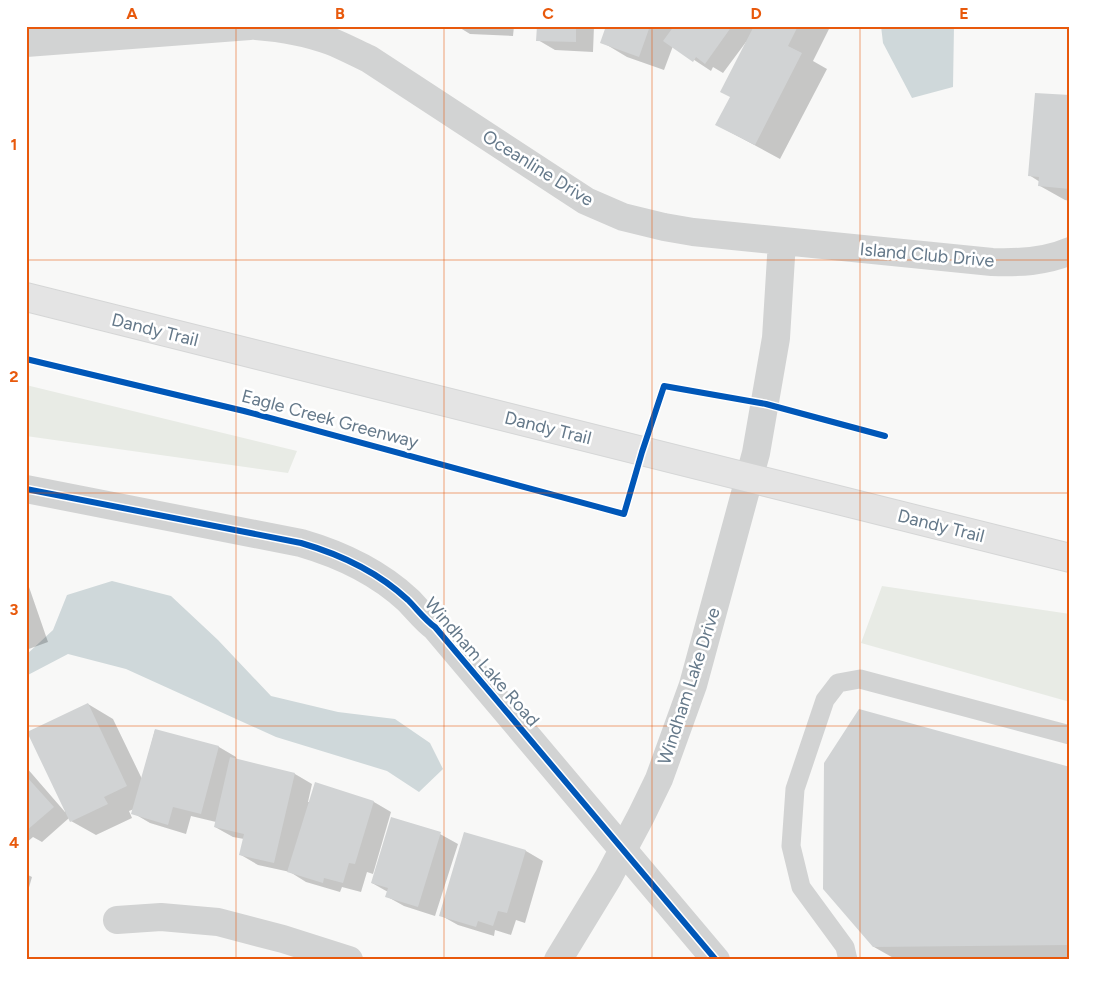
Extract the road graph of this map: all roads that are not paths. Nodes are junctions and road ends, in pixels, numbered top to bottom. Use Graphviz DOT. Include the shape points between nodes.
graph roads {
  1 [pos="250,26"];
  2 [pos="256,26"];
  3 [pos="26,43"];
  4 [pos="782,241"];
  5 [pos="1070,251"];
  6 [pos="26,297"];
  7 [pos="750,479"];
  8 [pos="26,489"];
  9 [pos="1070,558"];
  10 [pos="1070,735"];
  11 [pos="623,850"];
  12 [pos="116,920"];
  13 [pos="348,960"];
  14 [pos="558,960"];
  15 [pos="716,960"];
  16 [pos="848,960"];
  1 -- 3 [label="street"];
  2 -- 4 [label="street, Oceanline Drive" via="314,35 369,59 580,197 623,217 693,232"];
  4 -- 5 [label="street, Island Club Drive" via="1016,263"];
  4 -- 7 [label="street" via="776,338"];
  6 -- 7 [label="main road, Dandy Trail"];
  7 -- 9 [label="main road, Dandy Trail"];
  7 -- 11 [label="street, Windham Lake Drive" via="693,685 659,779"];
  8 -- 11 [label="street, Windham Lake Road" via="301,543 333,554 380,578 407,599 435,628"];
  10 -- 16 [label="lane" via="860,679 838,683 824,700 794,789 791,846 801,887 845,947"];
  11 -- 14 [label="street, Windham Lake Drive"];
  11 -- 15 [label="street, Windham Lake Road"];
  12 -- 13 [label="street" via="160,917 218,922"];
}
